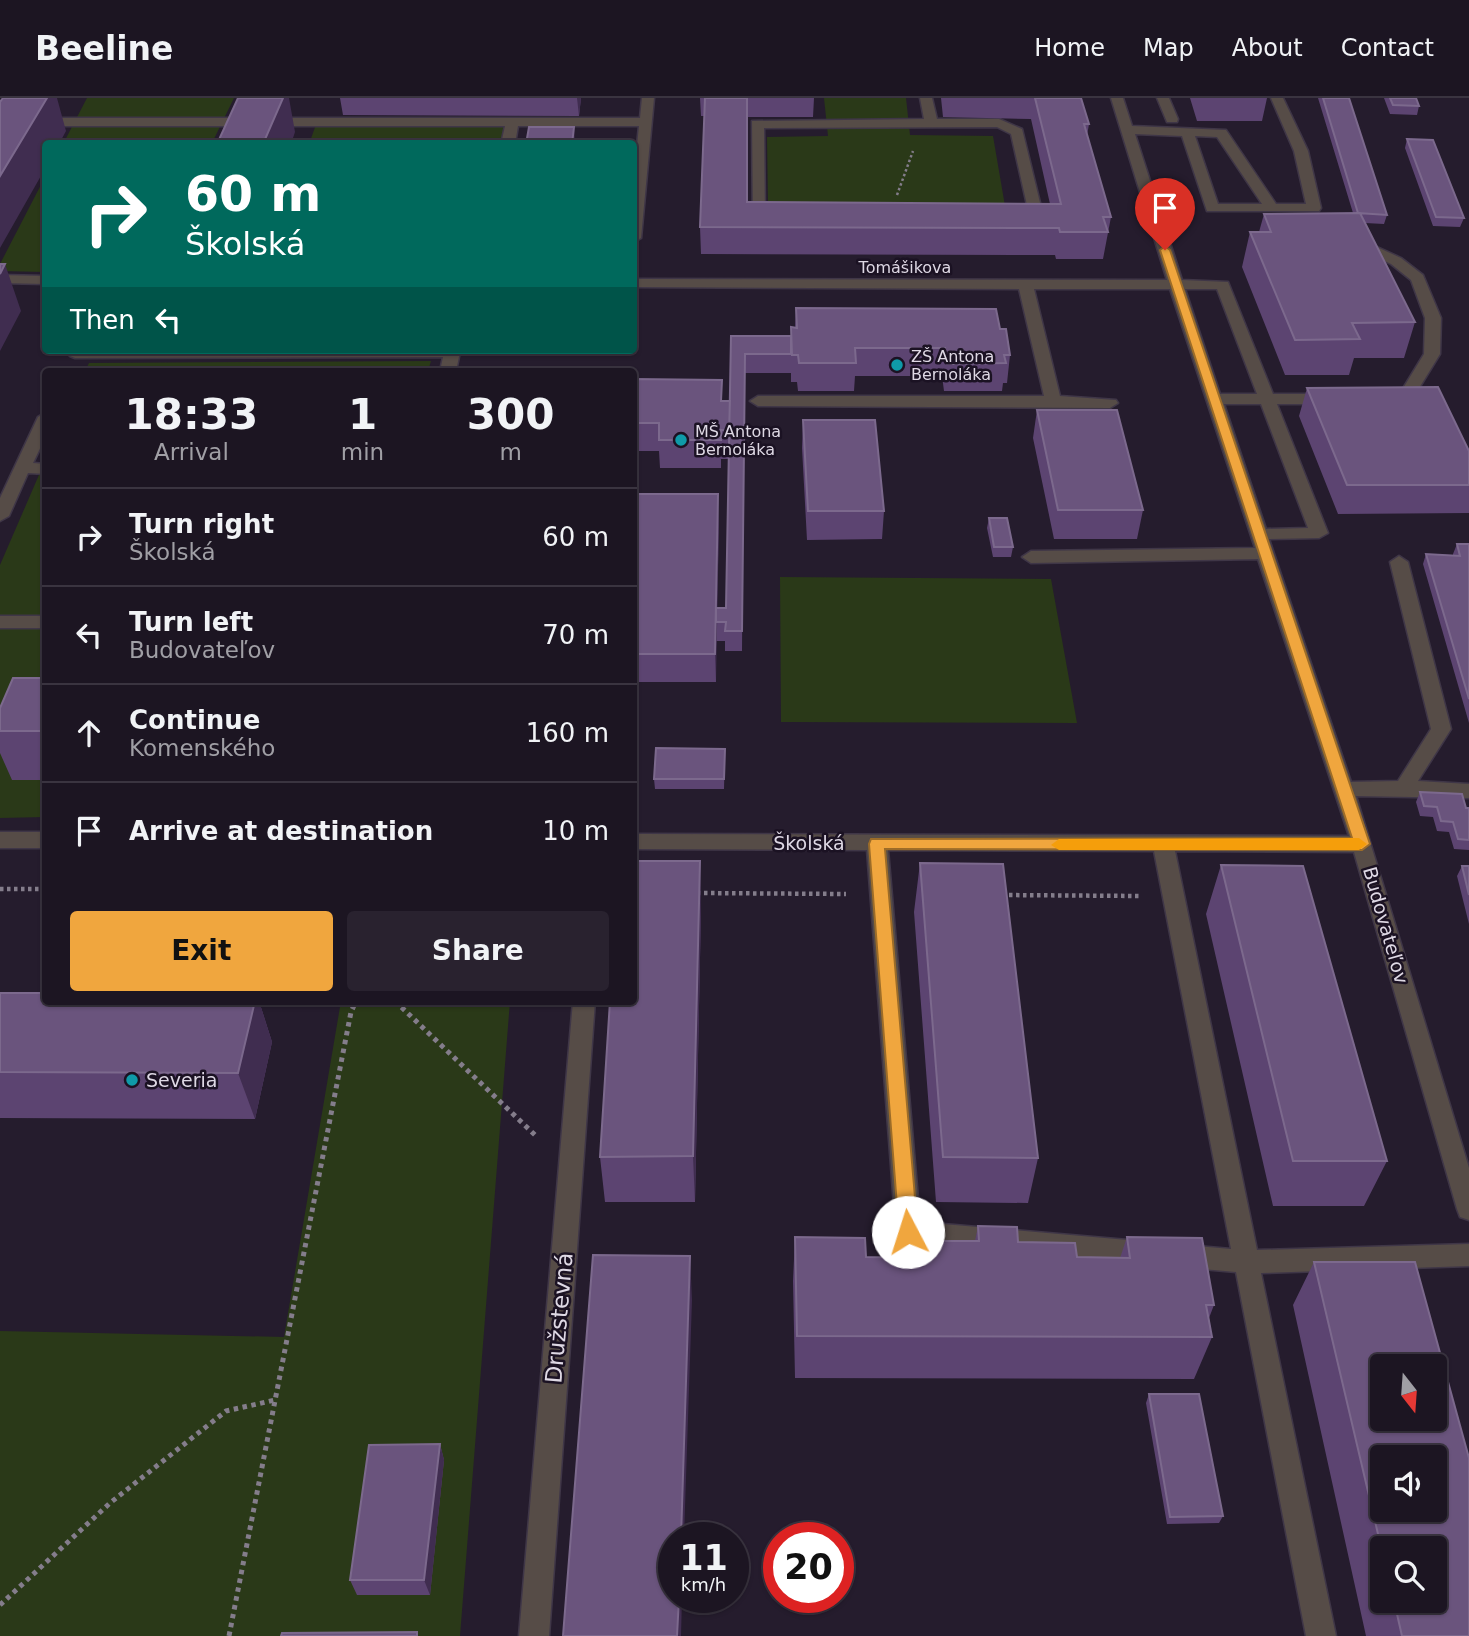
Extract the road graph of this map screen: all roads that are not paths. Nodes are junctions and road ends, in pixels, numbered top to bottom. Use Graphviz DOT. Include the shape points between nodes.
graph roads {
  1 [pos="648,98"];
  2 [pos="926,98"];
  3 [pos="1117,98"];
  4 [pos="1163,98"];
  5 [pos="1277,98"];
  6 [pos="241,107"];
  7 [pos="1,115"];
  8 [pos="1172,119"];
  9 [pos="646,122"];
  10 [pos="512,123"];
  11 [pos="928,123"];
  12 [pos="231,129"];
  13 [pos="1127,130"];
  14 [pos="1187,132"];
  15 [pos="509,140"];
  16 [pos="1271,208"];
  17 [pos="637,210"];
  18 [pos="1340,233"];
  19 [pos="0,279"];
  20 [pos="42,281"];
  21 [pos="637,284"];
  22 [pos="1027,285"];
  23 [pos="1176,285"];
  24 [pos="1214,399"];
  25 [pos="1267,399"];
  26 [pos="758,401"];
  27 [pos="1053,401"];
  28 [pos="1110,403"];
  29 [pos="42,426"];
  30 [pos="22,468"];
  31 [pos="42,470"];
  32 [pos="0,516"];
  33 [pos="1259,534"];
  34 [pos="1265,553"];
  35 [pos="1031,557"];
  36 [pos="1399,562"];
  37 [pos="0,622"];
  38 [pos="42,622"];
  39 [pos="1404,788"];
  40 [pos="1344,789"];
  41 [pos="1469,791"];
  42 [pos="0,840"];
  43 [pos="42,840"];
  44 [pos="637,842"];
  45 [pos="877,844"];
  46 [pos="1362,844"];
  47 [pos="1163,845"];
  48 [pos="584,1005"];
  49 [pos="1469,1209"];
  50 [pos="1469,1255"];
  51 [pos="1247,1262"];
  52 [pos="534,1636"];
  53 [pos="1321,1636"];
  1 -- 9 [label="street"];
  2 -- 11 [label="street"];
  3 -- 13 [label="street, Budovateľov"];
  4 -- 8 [label="street"];
  5 -- 16 [label="street" via="1301,151 1314,208"];
  6 -- 12 [label="street"];
  7 -- 12 [label="street"];
  9 -- 10 [label="street"];
  9 -- 17 [label="street"];
  10 -- 12 [label="street"];
  10 -- 15 [label="street"];
  11 -- 11 [label="street" via="999,123 1017,132 1036,215 1027,224 758,222 757,124"];
  13 -- 14 [label="street"];
  13 -- 23 [label="street, Budovateľov"];
  14 -- 16 [label="street" via="1221,132 1241,165 1259,183"];
  14 -- 16 [label="street" via="1212,208"];
  18 -- 25 [label="street" via="1396,261 1418,278 1433,318 1432,354 1407,395"];
  19 -- 20 [label="street"];
  21 -- 22 [label="street, Tomášikova"];
  22 -- 23 [label="street, Tomášikova"];
  22 -- 27 [label="street"];
  23 -- 24 [label="street, Budovateľov"];
  23 -- 25 [label="street, Tomášikova" via="1223,285"];
  24 -- 25 [label="street"];
  24 -- 33 [label="street, Budovateľov"];
  25 -- 33 [label="street" via="1319,533"];
  26 -- 27 [label="street"];
  27 -- 28 [label="street"];
  29 -- 30 [label="street"];
  30 -- 31 [label="street"];
  30 -- 32 [label="street"];
  33 -- 34 [label="street, Budovateľov"];
  34 -- 35 [label="street"];
  34 -- 40 [label="street, Budovateľov"];
  36 -- 39 [label="street" via="1441,729"];
  37 -- 38 [label="street"];
  39 -- 40 [label="street"];
  39 -- 41 [label="street"];
  40 -- 46 [label="street, Budovateľov"];
  42 -- 43 [label="street"];
  44 -- 45 [label="street, Školská"];
  45 -- 47 [label="street, Školská"];
  45 -- 51 [label="street" via="908,1232"];
  46 -- 47 [label="street, Školská"];
  46 -- 49 [label="street, Budovateľov"];
  47 -- 51 [label="street"];
  48 -- 52 [label="street, Družstevná"];
  50 -- 51 [label="street"];
  51 -- 53 [label="street"];
}
